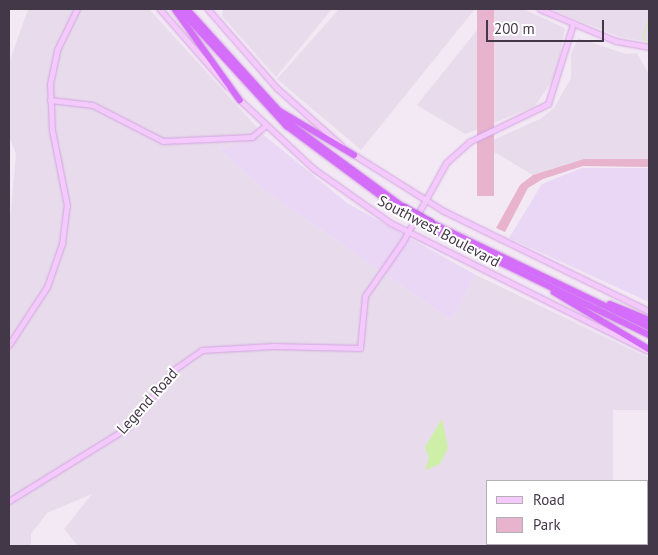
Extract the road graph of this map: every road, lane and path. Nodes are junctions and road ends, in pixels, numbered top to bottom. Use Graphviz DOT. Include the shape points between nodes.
graph roads {
  1 [pos="77,9"];
  2 [pos="160,9"];
  3 [pos="175,9"];
  4 [pos="180,9"];
  5 [pos="187,9"];
  6 [pos="208,9"];
  7 [pos="540,9"];
  8 [pos="573,24"];
  9 [pos="649,47"];
  10 [pos="50,100"];
  11 [pos="240,100"];
  12 [pos="275,108"];
  13 [pos="265,126"];
  14 [pos="354,155"];
  15 [pos="425,201"];
  16 [pos="404,210"];
  17 [pos="429,224"];
  18 [pos="408,233"];
  19 [pos="549,287"];
  20 [pos="589,298"];
  21 [pos="649,310"];
  22 [pos="649,320"];
  23 [pos="649,327"];
  24 [pos="649,335"];
  25 [pos="9,345"];
  26 [pos="649,350"];
  27 [pos="9,501"];
  1 -- 10 [label="street" via="57,50"];
  2 -- 11 [label="street, Southwest Boulevard"];
  3 -- 11 [label="highway"];
  4 -- 16 [label="highway, Southwest Boulevard" via="287,126"];
  5 -- 12 [label="highway, Southwest Boulevard"];
  6 -- 14 [label="street, Southwest Boulevard" via="277,88"];
  7 -- 8 [label="street"];
  8 -- 9 [label="street" via="630,44"];
  8 -- 15 [label="street" via="548,104 463,146 446,163"];
  10 -- 13 [label="street" via="93,105 163,141 252,137"];
  10 -- 25 [label="street" via="66,206 62,244 48,287"];
  11 -- 13 [label="street, Southwest Boulevard"];
  12 -- 14 [label="highway"];
  12 -- 16 [label="highway, Southwest Boulevard" via="336,161"];
  13 -- 18 [label="street, Southwest Boulevard" via="334,185"];
  14 -- 15 [label="street, Southwest Boulevard"];
  15 -- 18 [label="street"];
  15 -- 21 [label="street, Southwest Boulevard"];
  16 -- 17 [label="highway, Southwest Boulevard, bridge"];
  17 -- 19 [label="highway, Southwest Boulevard"];
  17 -- 20 [label="highway, Southwest Boulevard"];
  18 -- 26 [label="street, Southwest Boulevard"];
  18 -- 27 [label="street, Legend Road" via="365,296 360,348 234,346 202,350 175,368 127,428"];
  19 -- 24 [label="highway, Southwest Boulevard"];
  19 -- 26 [label="highway"];
  20 -- 22 [label="highway"];
  20 -- 23 [label="highway, Southwest Boulevard"];
}
